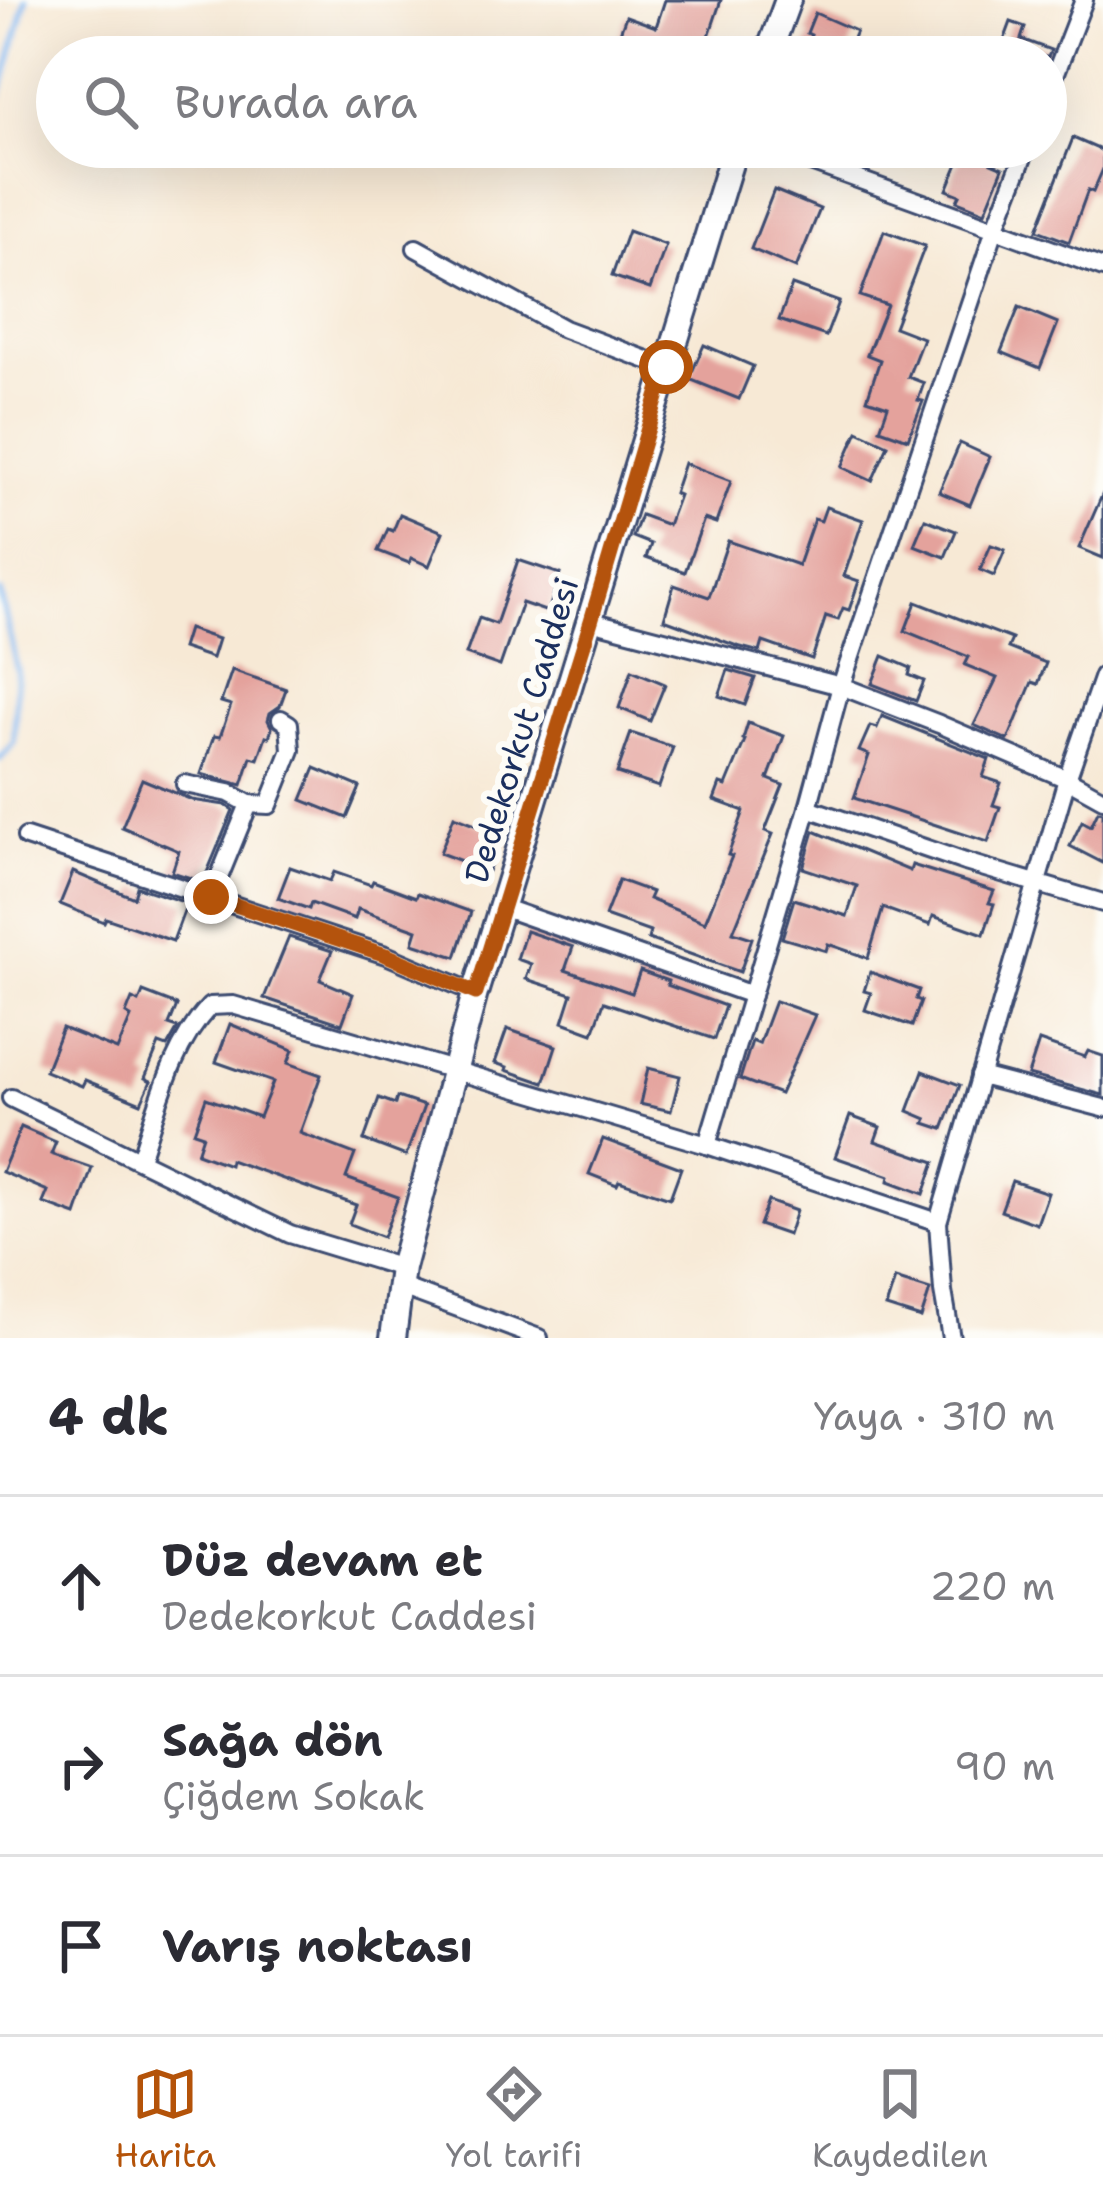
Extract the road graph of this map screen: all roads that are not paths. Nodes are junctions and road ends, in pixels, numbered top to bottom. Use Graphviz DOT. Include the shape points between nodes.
graph roads {
  1 [pos="788,0"];
  2 [pos="1084,0"];
  3 [pos="775,36"];
  4 [pos="1067,44"];
  5 [pos="728,168"];
  6 [pos="827,168"];
  7 [pos="1019,168"];
  8 [pos="995,229"];
  9 [pos="416,248"];
  10 [pos="1103,268"];
  11 [pos="666,367"];
  12 [pos="591,621"];
  13 [pos="1103,676"];
  14 [pos="841,686"];
  15 [pos="281,719"];
  16 [pos="1067,779"];
  17 [pos="185,784"];
  18 [pos="1103,799"];
  19 [pos="248,804"];
  20 [pos="808,808"];
  21 [pos="26,836"];
  22 [pos="1037,884"];
  23 [pos="211,897"];
  24 [pos="1103,904"];
  25 [pos="501,907"];
  26 [pos="476,993"];
  27 [pos="752,995"];
  28 [pos="455,1069"];
  29 [pos="980,1076"];
  30 [pos="11,1098"];
  31 [pos="1103,1108"];
  32 [pos="706,1145"];
  33 [pos="140,1159"];
  34 [pos="938,1222"];
  35 [pos="400,1277"];
  36 [pos="393,1338"];
  37 [pos="539,1338"];
  38 [pos="950,1338"];
  1 -- 3 [label="street"];
  2 -- 4 [label="street"];
  5 -- 11 [label="street, Dedekorkut Caddesi"];
  6 -- 8 [label="street"];
  7 -- 8 [label="street"];
  8 -- 10 [label="street"];
  8 -- 14 [label="street"];
  9 -- 11 [label="street" via="564,329"];
  11 -- 12 [label="street, Dedekorkut Caddesi"];
  12 -- 14 [label="street"];
  12 -- 25 [label="street, Dedekorkut Caddesi"];
  13 -- 16 [label="street"];
  14 -- 16 [label="street"];
  14 -- 20 [label="street"];
  15 -- 19 [label="street" via="290,724 291,750 269,805"];
  16 -- 18 [label="street"];
  16 -- 22 [label="street"];
  17 -- 19 [label="street"];
  19 -- 23 [label="street"];
  20 -- 22 [label="street"];
  20 -- 27 [label="street"];
  21 -- 23 [label="street"];
  22 -- 24 [label="street"];
  22 -- 29 [label="street"];
  23 -- 26 [label="street"];
  25 -- 26 [label="street, Dedekorkut Caddesi"];
  25 -- 27 [label="street"];
  26 -- 28 [label="street, Dedekorkut Caddesi"];
  27 -- 32 [label="street"];
  28 -- 32 [label="street"];
  28 -- 33 [label="street" via="233,1005 210,1006 177,1054"];
  28 -- 35 [label="street, Dedekorkut Caddesi"];
  29 -- 31 [label="street"];
  29 -- 34 [label="street"];
  30 -- 33 [label="street"];
  32 -- 34 [label="street"];
  33 -- 35 [label="street" via="290,1234"];
  34 -- 38 [label="street"];
  35 -- 36 [label="street, Dedekorkut Caddesi"];
  35 -- 37 [label="street"];
}
